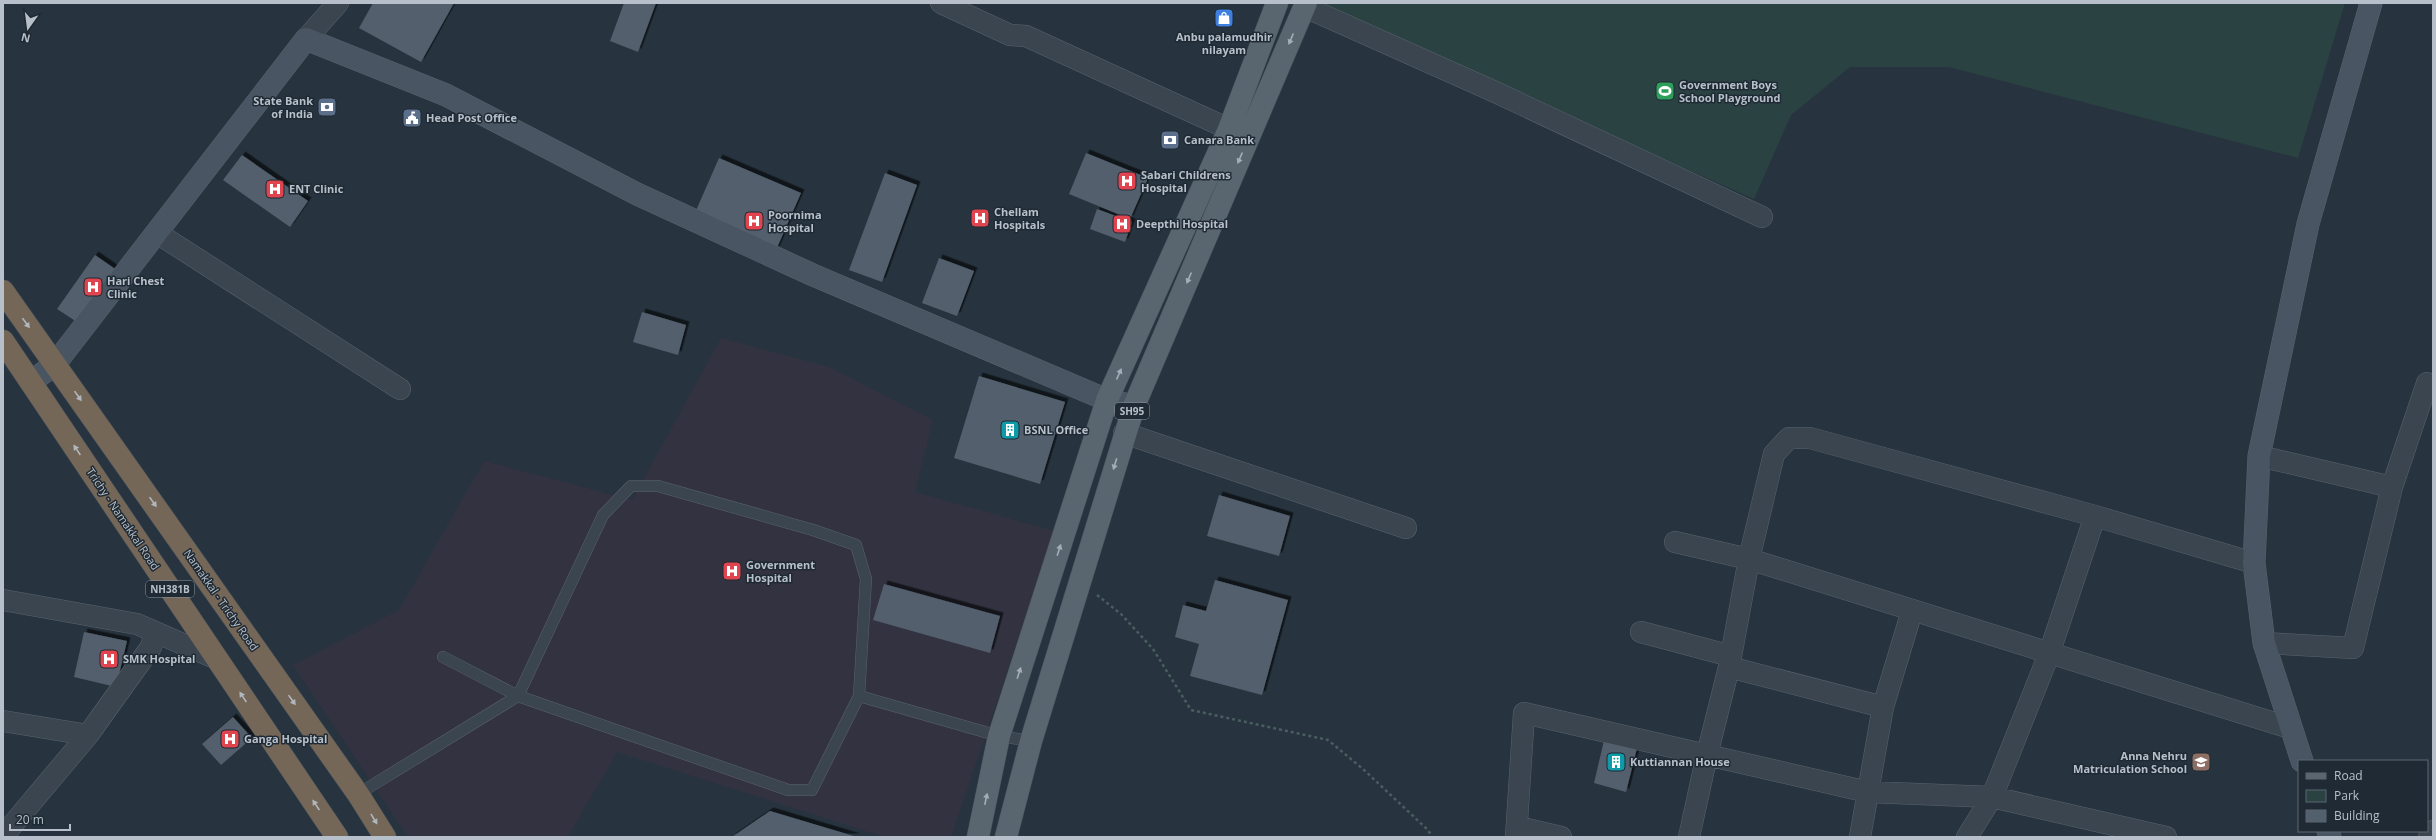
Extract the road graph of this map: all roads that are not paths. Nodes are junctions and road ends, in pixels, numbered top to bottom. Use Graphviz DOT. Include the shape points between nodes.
graph roads {
  1 [pos="338,3"];
  2 [pos="942,3"];
  3 [pos="1276,3"];
  4 [pos="2371,3"];
  5 [pos="1306,5"];
  6 [pos="306,39"];
  7 [pos="1229,129"];
  8 [pos="1762,217"];
  9 [pos="157,233"];
  10 [pos="3,291"];
  11 [pos="3,341"];
  12 [pos="55,364"];
  13 [pos="31,382"];
  14 [pos="2427,383"];
  15 [pos="400,389"];
  16 [pos="1108,400"];
  17 [pos="1134,406"];
  18 [pos="1124,433"];
  19 [pos="2259,456"];
  20 [pos="2392,487"];
  21 [pos="2094,516"];
  22 [pos="1406,528"];
  23 [pos="1675,542"];
  24 [pos="1749,559"];
  25 [pos="2254,563"];
  26 [pos="3,600"];
  27 [pos="1912,611"];
  28 [pos="1641,632"];
  29 [pos="157,633"];
  30 [pos="2264,643"];
  31 [pos="2049,654"];
  32 [pos="444,657"];
  33 [pos="217,659"];
  34 [pos="1730,661"];
  35 [pos="518,696"];
  36 [pos="858,696"];
  37 [pos="1883,707"];
  38 [pos="3,721"];
  39 [pos="2290,728"];
  40 [pos="88,735"];
  41 [pos="999,736"];
  42 [pos="1031,741"];
  43 [pos="1707,754"];
  44 [pos="2302,760"];
  45 [pos="1868,792"];
  46 [pos="358,794"];
  47 [pos="1992,797"];
  48 [pos="2433,831"];
  49 [pos="1517,832"];
  50 [pos="3,836"];
  51 [pos="337,837"];
  52 [pos="385,837"];
  53 [pos="978,837"];
  54 [pos="1006,837"];
  55 [pos="1561,837"];
  56 [pos="1689,837"];
  57 [pos="1860,837"];
  58 [pos="1967,837"];
  59 [pos="2166,837"];
  60 [pos="2429,837"];
  1 -- 6 [label="street"];
  2 -- 7 [label="street" via="1010,35 1026,36"];
  3 -- 7 [label="main road, SH95"];
  4 -- 19 [label="street" via="2308,224"];
  5 -- 8 [label="street"];
  5 -- 17 [label="main road, SH95, one-way"];
  6 -- 9 [label="street"];
  6 -- 16 [label="street" via="446,95 637,194 812,275"];
  16 -- 7 [label="main road, SH95, one-way"];
  9 -- 12 [label="street"];
  9 -- 15 [label="street"];
  10 -- 12 [label="highway, NH381B, one-way"];
  11 -- 13 [label="highway, Trichy - Namakkal Road / NH381B"];
  12 -- 13 [label="street"];
  12 -- 46 [label="highway, Namakkal - Trichy Road / NH381B, one-way"];
  33 -- 13 [label="highway, Trichy - Namakkal Road / NH381B, one-way"];
  14 -- 20 [label="street"];
  16 -- 17 [label="street"];
  41 -- 16 [label="main road, SH95, one-way"];
  17 -- 18 [label="main road, SH95"];
  18 -- 22 [label="street"];
  18 -- 42 [label="main road, SH95, one-way"];
  19 -- 20 [label="street"];
  19 -- 25 [label="street"];
  20 -- 30 [label="street" via="2353,648"];
  21 -- 24 [label="street" via="1810,438 1789,438 1774,454"];
  21 -- 25 [label="street"];
  21 -- 31 [label="street"];
  23 -- 24 [label="street"];
  24 -- 27 [label="street"];
  24 -- 34 [label="street"];
  25 -- 30 [label="street"];
  26 -- 29 [label="street" via="137,624"];
  27 -- 31 [label="street"];
  27 -- 37 [label="street"];
  28 -- 34 [label="street"];
  29 -- 33 [label="street"];
  29 -- 40 [label="street" via="155,632 151,647"];
  30 -- 39 [label="street"];
  31 -- 39 [label="street"];
  31 -- 47 [label="street"];
  32 -- 35 [label="lane"];
  51 -- 33 [label="highway, Trichy - Namakkal Road / NH381B, one-way"];
  34 -- 37 [label="street"];
  34 -- 43 [label="street"];
  35 -- 36 [label="lane" via="788,790 812,790"];
  35 -- 36 [label="lane" via="603,515 631,486 658,486 813,530 856,545 866,579"];
  35 -- 46 [label="lane"];
  36 -- 41 [label="lane"];
  37 -- 45 [label="street"];
  38 -- 40 [label="street"];
  39 -- 44 [label="street"];
  40 -- 50 [label="street"];
  41 -- 42 [label="lane"];
  53 -- 41 [label="main road, SH95, one-way"];
  42 -- 54 [label="main road, SH95"];
  43 -- 45 [label="street"];
  43 -- 49 [label="street" via="1524,714"];
  43 -- 56 [label="street"];
  45 -- 47 [label="street"];
  45 -- 57 [label="street"];
  46 -- 52 [label="highway, Namakkal - Trichy Road / NH381B, one-way"];
  47 -- 58 [label="street"];
  47 -- 59 [label="street"];
  48 -- 60 [label="street"];
  49 -- 55 [label="street"];
}
